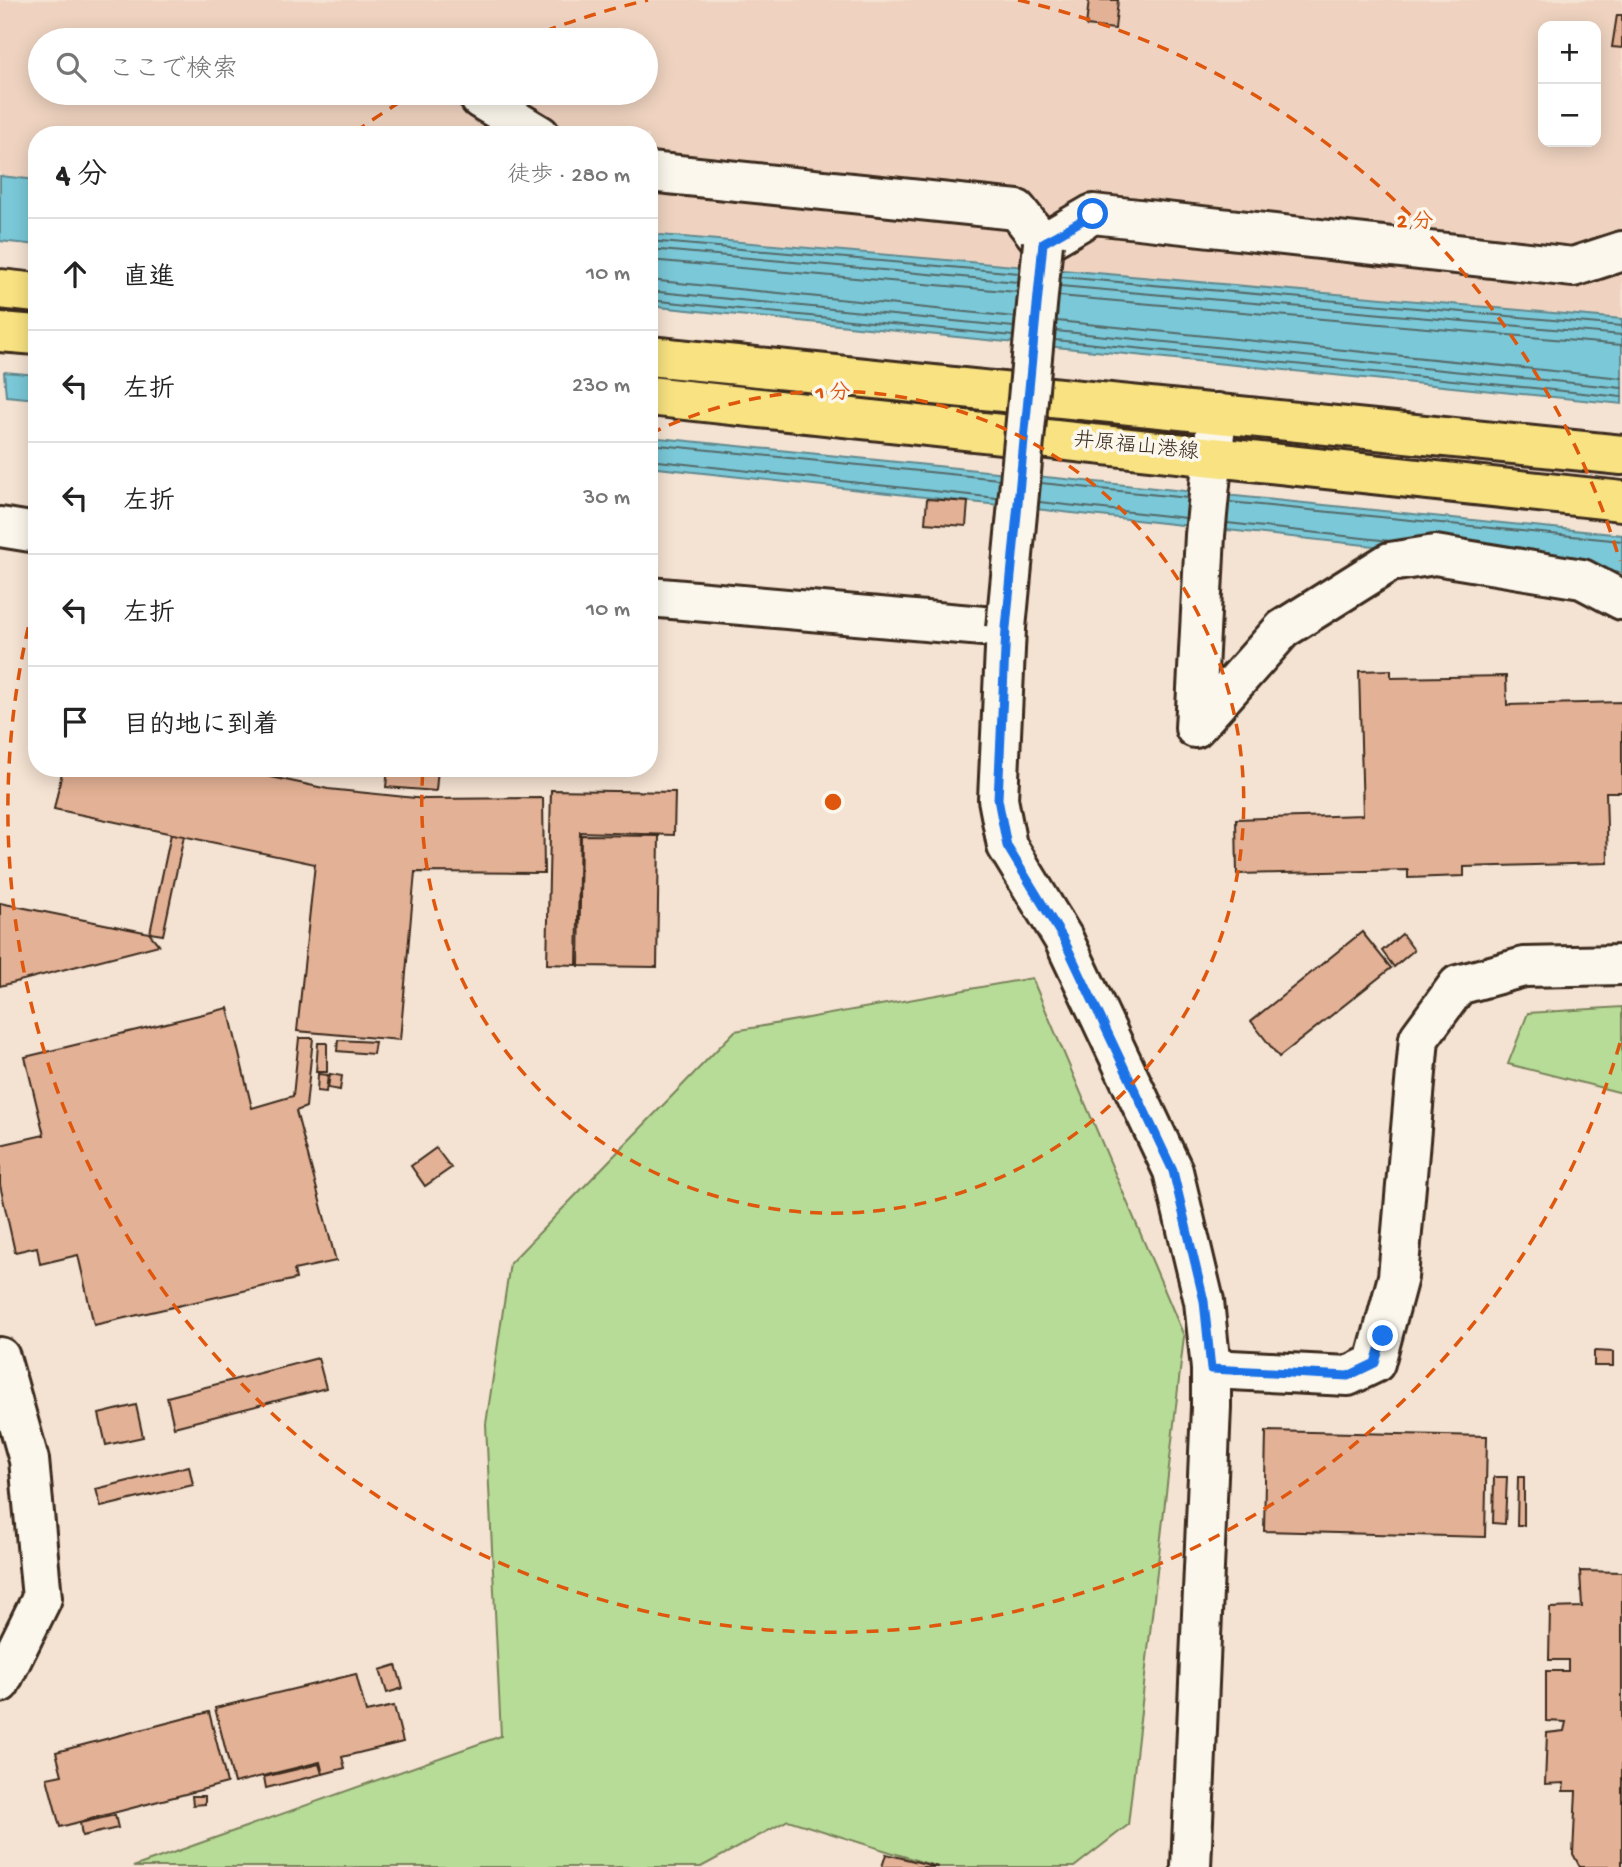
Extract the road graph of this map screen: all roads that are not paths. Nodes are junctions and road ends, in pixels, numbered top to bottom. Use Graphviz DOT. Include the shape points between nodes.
graph roads {
  1 [pos="490,105"];
  2 [pos="525,126"];
  3 [pos="658,173"];
  4 [pos="1043,243"];
  5 [pos="1622,251"];
  6 [pos="0,289"];
  7 [pos="28,292"];
  8 [pos="0,332"];
  9 [pos="28,334"];
  10 [pos="658,357"];
  11 [pos="658,397"];
  12 [pos="1217,413"];
  13 [pos="1622,455"];
  14 [pos="1211,469"];
  15 [pos="1622,500"];
  16 [pos="0,527"];
  17 [pos="28,532"];
  18 [pos="658,598"];
  19 [pos="1622,600"];
  20 [pos="1006,628"];
  21 [pos="1622,965"];
  22 [pos="0,1357"];
  23 [pos="1211,1369"];
  24 [pos="0,1683"];
  25 [pos="1191,1867"];
  1 -- 2 [label="street"];
  3 -- 4 [label="street" via="1017,210"];
  4 -- 5 [label="street" via="1093,214 1573,267"];
  4 -- 20 [label="street, bridge"];
  6 -- 7 [label="main road"];
  8 -- 9 [label="main road"];
  10 -- 12 [label="main road, 井原福山港線"];
  11 -- 14 [label="main road, 井原福山港線"];
  12 -- 13 [label="main road, 井原福山港線"];
  12 -- 14 [label="street"];
  14 -- 15 [label="main road, 井原福山港線"];
  14 -- 19 [label="street" via="1195,728 1283,629 1390,562 1435,555 1582,579"];
  16 -- 17 [label="street"];
  18 -- 20 [label="street"];
  20 -- 23 [label="street" via="998,799 1007,846 1063,938 1173,1171 1204,1301"];
  21 -- 23 [label="street" via="1524,967 1458,985 1419,1038 1398,1276 1375,1363 1348,1376"];
  22 -- 24 [label="street" via="29,1460 42,1598"];
  23 -- 25 [label="street"];
}
